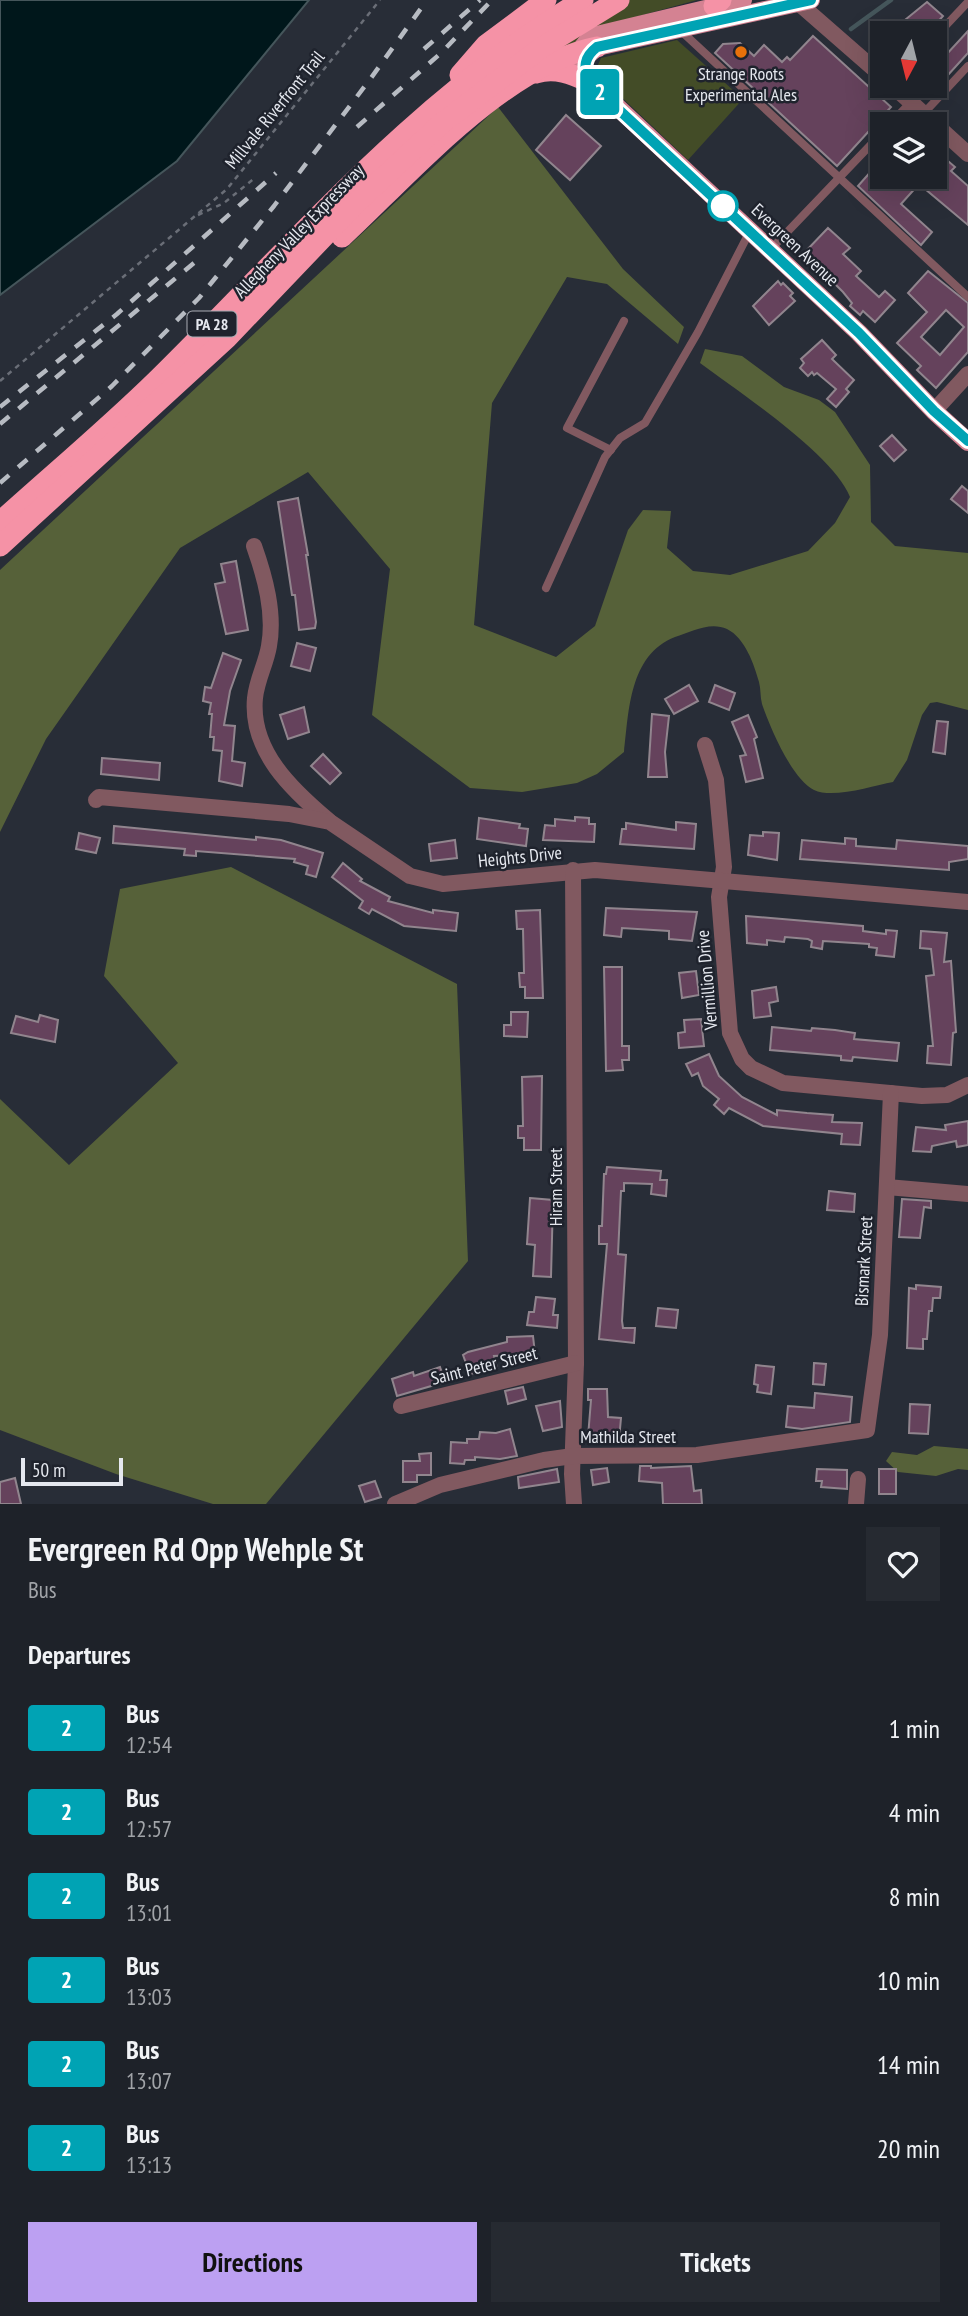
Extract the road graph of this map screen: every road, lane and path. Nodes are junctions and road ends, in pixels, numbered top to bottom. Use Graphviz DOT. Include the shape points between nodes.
graph roads {
  1 [pos="380,0"];
  2 [pos="546,0"];
  3 [pos="583,0"];
  4 [pos="618,0"];
  5 [pos="743,0"];
  6 [pos="802,1"];
  7 [pos="968,2"];
  8 [pos="718,3"];
  9 [pos="960,11"];
  10 [pos="968,18"];
  11 [pos="674,23"];
  12 [pos="947,24"];
  13 [pos="589,49"];
  14 [pos="870,65"];
  15 [pos="968,66"];
  16 [pos="527,76"];
  17 [pos="589,82"];
  18 [pos="907,98"];
  19 [pos="918,108"];
  20 [pos="911,112"];
  21 [pos="419,121"];
  22 [pos="870,145"];
  23 [pos="968,154"];
  24 [pos="256,177"];
  25 [pos="839,177"];
  26 [pos="181,227"];
  27 [pos="750,231"];
  28 [pos="770,250"];
  29 [pos="968,297"];
  30 [pos="624,321"];
  31 [pos="227,338"];
  32 [pos="968,374"];
  33 [pos="0,381"];
  34 [pos="934,411"];
  35 [pos="968,442"];
  36 [pos="611,450"];
  37 [pos="0,522"];
  38 [pos="0,545"];
  39 [pos="254,546"];
  40 [pos="547,589"];
  41 [pos="705,745"];
  42 [pos="96,800"];
  43 [pos="330,822"];
  44 [pos="573,870"];
  45 [pos="721,883"];
  46 [pos="968,902"];
  47 [pos="968,1085"];
  48 [pos="891,1093"];
  49 [pos="887,1187"];
  50 [pos="968,1194"];
  51 [pos="576,1363"];
  52 [pos="401,1406"];
  53 [pos="867,1430"];
  54 [pos="573,1456"];
  55 [pos="858,1479"];
  56 [pos="394,1504"];
  57 [pos="574,1504"];
  58 [pos="856,1504"];
  1 -- 26 [label="path, Millvale Riverfront Trail" via="227,190"];
  2 -- 21 [label="highway" via="486,45"];
  3 -- 21 [label="highway, Allegheny Valley Expressway / PA 28" via="530,32"];
  4 -- 31 [label="highway, Allegheny Valley Expressway / PA 28" via="541,47 442,123 357,202"];
  5 -- 8 [label="main road"];
  6 -- 11 [label="main road"];
  6 -- 14 [label="street"];
  7 -- 9 [label="lane"];
  8 -- 11 [label="main road"];
  9 -- 10 [label="lane"];
  9 -- 12 [label="lane"];
  11 -- 13 [label="main road" via="597,35 587,40"];
  11 -- 25 [label="lane"];
  13 -- 16 [label="highway" via="564,55"];
  13 -- 17 [label="main road" via="578,62"];
  15 -- 19 [label="lane"];
  16 -- 17 [label="highway" via="545,70"];
  16 -- 31 [label="highway" via="435,149 288,289"];
  17 -- 27 [label="main road, Evergreen Avenue"];
  18 -- 19 [label="street"];
  19 -- 20 [label="lane"];
  19 -- 23 [label="street"];
  21 -- 37 [label="highway, Allegheny Valley Expressway / PA 28" via="296,236 156,381"];
  22 -- 25 [label="lane"];
  24 -- 26 [label="path" via="224,203"];
  25 -- 28 [label="lane"];
  25 -- 29 [label="lane"];
  26 -- 33 [label="path"];
  27 -- 28 [label="main road, Evergreen Avenue"];
  27 -- 36 [label="lane" via="645,423 620,438"];
  28 -- 34 [label="main road, Evergreen Avenue"];
  30 -- 36 [label="lane" via="567,428"];
  31 -- 38 [label="highway, Allegheny Valley Expressway / PA 28"];
  32 -- 34 [label="street"];
  34 -- 35 [label="main road, Evergreen Avenue"];
  36 -- 40 [label="lane"];
  39 -- 43 [label="street" via="268,596 270,628 255,701 257,727 273,765"];
  41 -- 45 [label="street, Vermillion Drive" via="716,780 724,867"];
  42 -- 43 [label="street, Heights Drive" via="289,814"];
  43 -- 44 [label="street, Heights Drive" via="403,872 425,881 443,884"];
  44 -- 45 [label="street, Heights Drive"];
  44 -- 51 [label="street, Hiram Street"];
  45 -- 46 [label="street, Heights Drive"];
  45 -- 48 [label="street, Vermillion Drive" via="730,1033 741,1059 783,1083"];
  47 -- 48 [label="street, Vermillion Drive" via="947,1095"];
  48 -- 49 [label="street, Bismark Street"];
  49 -- 50 [label="street"];
  49 -- 53 [label="street, Bismark Street" via="880,1335"];
  51 -- 52 [label="street, Saint Peter Street"];
  51 -- 54 [label="street, Hiram Street"];
  53 -- 54 [label="street, Mathilda Street" via="697,1455"];
  54 -- 56 [label="street, Mathilda Street" via="440,1485"];
  54 -- 57 [label="street, Hiram Street"];
  55 -- 58 [label="street"];
}
